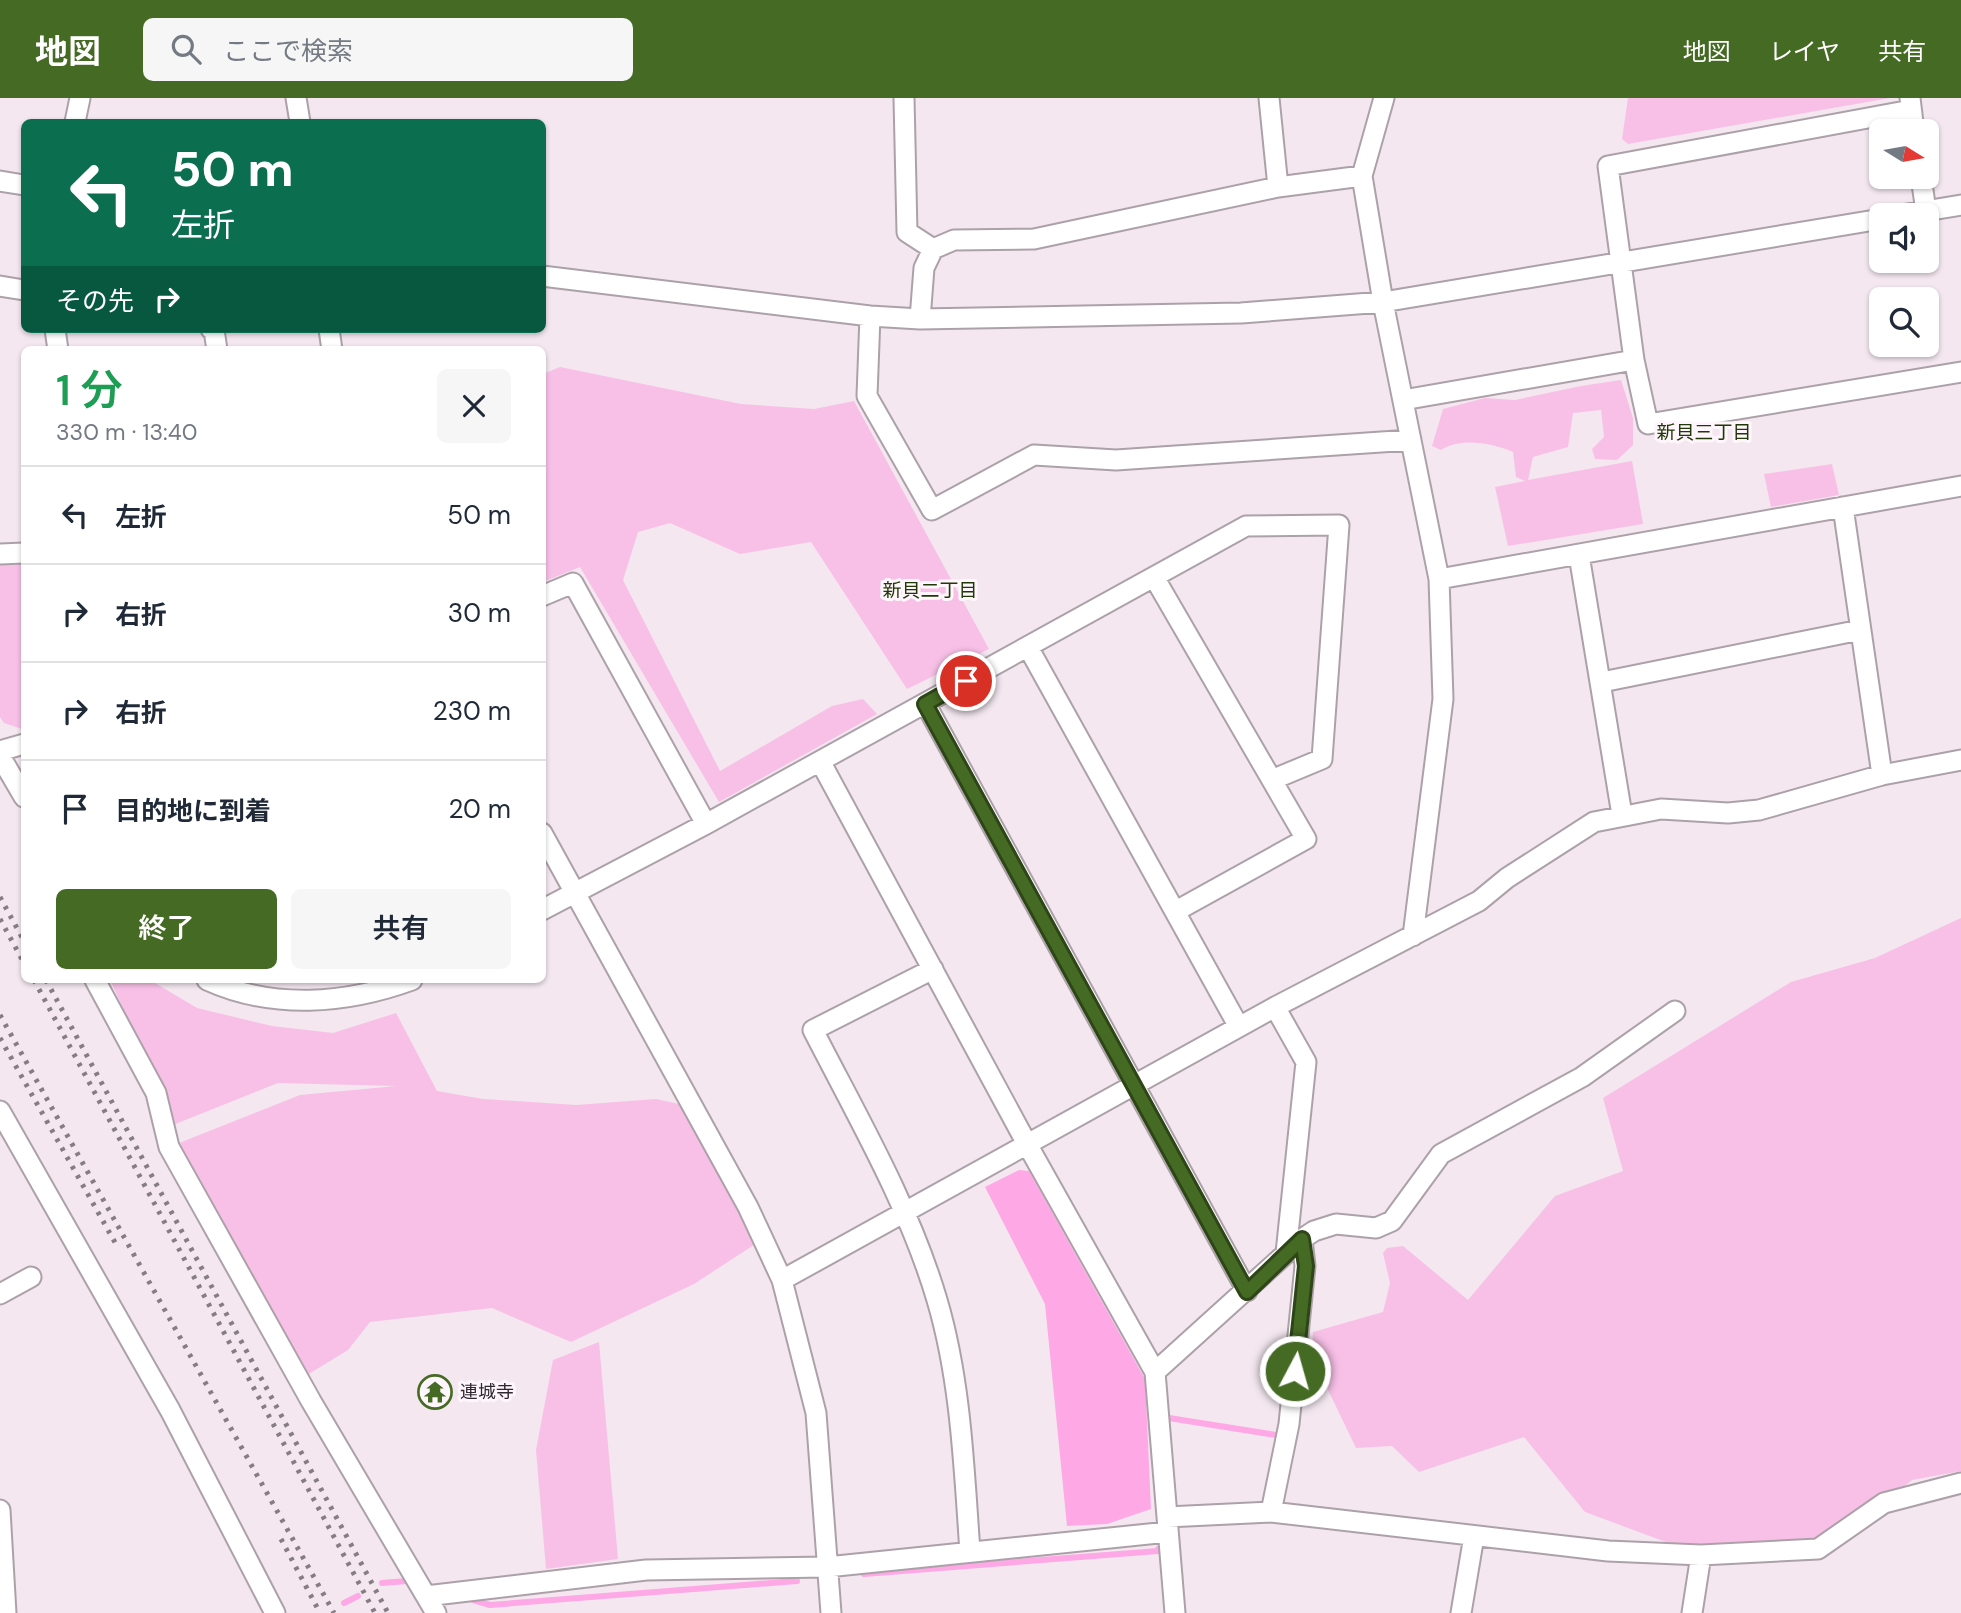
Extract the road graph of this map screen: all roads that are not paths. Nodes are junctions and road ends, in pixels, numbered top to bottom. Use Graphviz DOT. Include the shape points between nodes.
graph roads {
  1 [pos="80,98"];
  2 [pos="296,98"];
  3 [pos="904,98"];
  4 [pos="1269,98"];
  5 [pos="1384,98"];
  6 [pos="1910,104"];
  7 [pos="76,119"];
  8 [pos="300,119"];
  9 [pos="1362,176"];
  10 [pos="0,181"];
  11 [pos="21,184"];
  12 [pos="1278,187"];
  13 [pos="1961,205"];
  14 [pos="1939,209"];
  15 [pos="1869,221"];
  16 [pos="933,249"];
  17 [pos="1622,264"];
  18 [pos="546,276"];
  19 [pos="0,286"];
  20 [pos="21,290"];
  21 [pos="1383,302"];
  22 [pos="870,316"];
  23 [pos="920,319"];
  24 [pos="1634,360"];
  25 [pos="1961,372"];
  26 [pos="1403,400"];
  27 [pos="1411,440"];
  28 [pos="1961,486"];
  29 [pos="1843,507"];
  30 [pos="21,553"];
  31 [pos="0,554"];
  32 [pos="1579,555"];
  33 [pos="1154,578"];
  34 [pos="1439,579"];
  35 [pos="546,594"];
  36 [pos="1860,630"];
  37 [pos="1028,647"];
  38 [pos="1602,682"];
  39 [pos="925,704"];
  40 [pos="21,745"];
  41 [pos="0,754"];
  42 [pos="1961,760"];
  43 [pos="820,761"];
  44 [pos="1882,775"];
  45 [pos="1273,779"];
  46 [pos="21,792"];
  47 [pos="1622,815"];
  48 [pos="706,824"];
  49 [pos="546,840"];
  50 [pos="575,891"];
  51 [pos="546,908"];
  52 [pos="1176,911"];
  53 [pos="1413,936"];
  54 [pos="933,970"];
  55 [pos="97,983"];
  56 [pos="216,983"];
  57 [pos="403,983"];
  58 [pos="1275,1007"];
  59 [pos="1675,1011"];
  60 [pos="1239,1027"];
  61 [pos="1135,1086"];
  62 [pos="0,1111"];
  63 [pos="1027,1144"];
  64 [pos="905,1211"];
  65 [pos="1302,1239"];
  66 [pos="1286,1253"];
  67 [pos="31,1276"];
  68 [pos="782,1280"];
  69 [pos="1247,1292"];
  70 [pos="0,1294"];
  71 [pos="1155,1372"];
  72 [pos="1961,1483"];
  73 [pos="0,1510"];
  74 [pos="1271,1511"];
  75 [pos="1168,1524"];
  76 [pos="1474,1536"];
  77 [pos="970,1552"];
  78 [pos="1701,1555"];
  79 [pos="827,1567"];
  80 [pos="431,1605"];
  81 [pos="6,1613"];
  82 [pos="275,1613"];
  83 [pos="831,1613"];
  84 [pos="1175,1613"];
  85 [pos="1461,1613"];
  86 [pos="1692,1613"];
  1 -- 7 [label="street"];
  2 -- 8 [label="street"];
  3 -- 16 [label="street" via="907,232"];
  4 -- 12 [label="street"];
  5 -- 9 [label="street"];
  6 -- 17 [label="street" via="1608,166"];
  9 -- 12 [label="street"];
  9 -- 21 [label="street"];
  10 -- 11 [label="street"];
  12 -- 16 [label="street" via="1034,239 954,240"];
  13 -- 14 [label="street"];
  15 -- 17 [label="street"];
  16 -- 23 [label="street" via="924,268"];
  17 -- 21 [label="street"];
  17 -- 24 [label="street"];
  18 -- 22 [label="street"];
  19 -- 20 [label="street"];
  21 -- 23 [label="street" via="1241,313"];
  21 -- 26 [label="street"];
  22 -- 23 [label="street"];
  22 -- 27 [label="street" via="867,396 932,510 1034,455 1116,460"];
  24 -- 25 [label="street" via="1648,424"];
  24 -- 26 [label="street"];
  26 -- 27 [label="street"];
  27 -- 34 [label="street"];
  28 -- 29 [label="street"];
  29 -- 32 [label="street"];
  29 -- 36 [label="street"];
  30 -- 31 [label="street"];
  32 -- 34 [label="street"];
  32 -- 38 [label="street"];
  33 -- 37 [label="street"];
  33 -- 45 [label="street"];
  33 -- 45 [label="street" via="1247,526 1339,525 1322,759"];
  34 -- 53 [label="street" via="1443,699"];
  35 -- 48 [label="street" via="573,583"];
  36 -- 38 [label="street"];
  36 -- 44 [label="street"];
  37 -- 39 [label="street"];
  37 -- 52 [label="street"];
  38 -- 47 [label="street"];
  39 -- 43 [label="street"];
  39 -- 61 [label="street"];
  40 -- 41 [label="street"];
  41 -- 46 [label="street"];
  42 -- 44 [label="street"];
  43 -- 48 [label="street"];
  43 -- 54 [label="street"];
  44 -- 47 [label="street" via="1751,811 1661,809"];
  45 -- 52 [label="street" via="1306,839"];
  47 -- 53 [label="street" via="1594,822 1479,901"];
  48 -- 50 [label="street"];
  49 -- 50 [label="street"];
  50 -- 51 [label="street"];
  50 -- 68 [label="street" via="748,1208"];
  52 -- 60 [label="street"];
  53 -- 58 [label="street"];
  54 -- 63 [label="street"];
  54 -- 64 [label="street" via="813,1030"];
  55 -- 80 [label="street" via="156,1093 169,1147"];
  56 -- 57 [label="street" via="292,1001 365,995"];
  58 -- 60 [label="street"];
  58 -- 66 [label="street" via="1306,1062"];
  59 -- 65 [label="street" via="1582,1077 1441,1154 1392,1221 1376,1228 1336,1224"];
  60 -- 61 [label="street"];
  61 -- 63 [label="street"];
  61 -- 69 [label="street"];
  62 -- 82 [label="street" via="170,1410"];
  63 -- 64 [label="street"];
  63 -- 71 [label="street"];
  64 -- 68 [label="street"];
  64 -- 77 [label="street" via="937,1300 957,1390"];
  65 -- 66 [label="street"];
  65 -- 74 [label="street" via="1306,1266 1289,1424"];
  66 -- 69 [label="street"];
  67 -- 70 [label="street"];
  68 -- 79 [label="street" via="816,1413"];
  69 -- 71 [label="street"];
  71 -- 75 [label="street"];
  72 -- 78 [label="street" via="1884,1503 1818,1549"];
  73 -- 81 [label="street"];
  74 -- 75 [label="street"];
  74 -- 76 [label="street"];
  75 -- 77 [label="street"];
  75 -- 84 [label="street"];
  76 -- 78 [label="street" via="1608,1551"];
  76 -- 85 [label="street"];
  77 -- 79 [label="street"];
  78 -- 86 [label="street"];
  79 -- 80 [label="street" via="646,1570"];
  79 -- 83 [label="street"];
}
